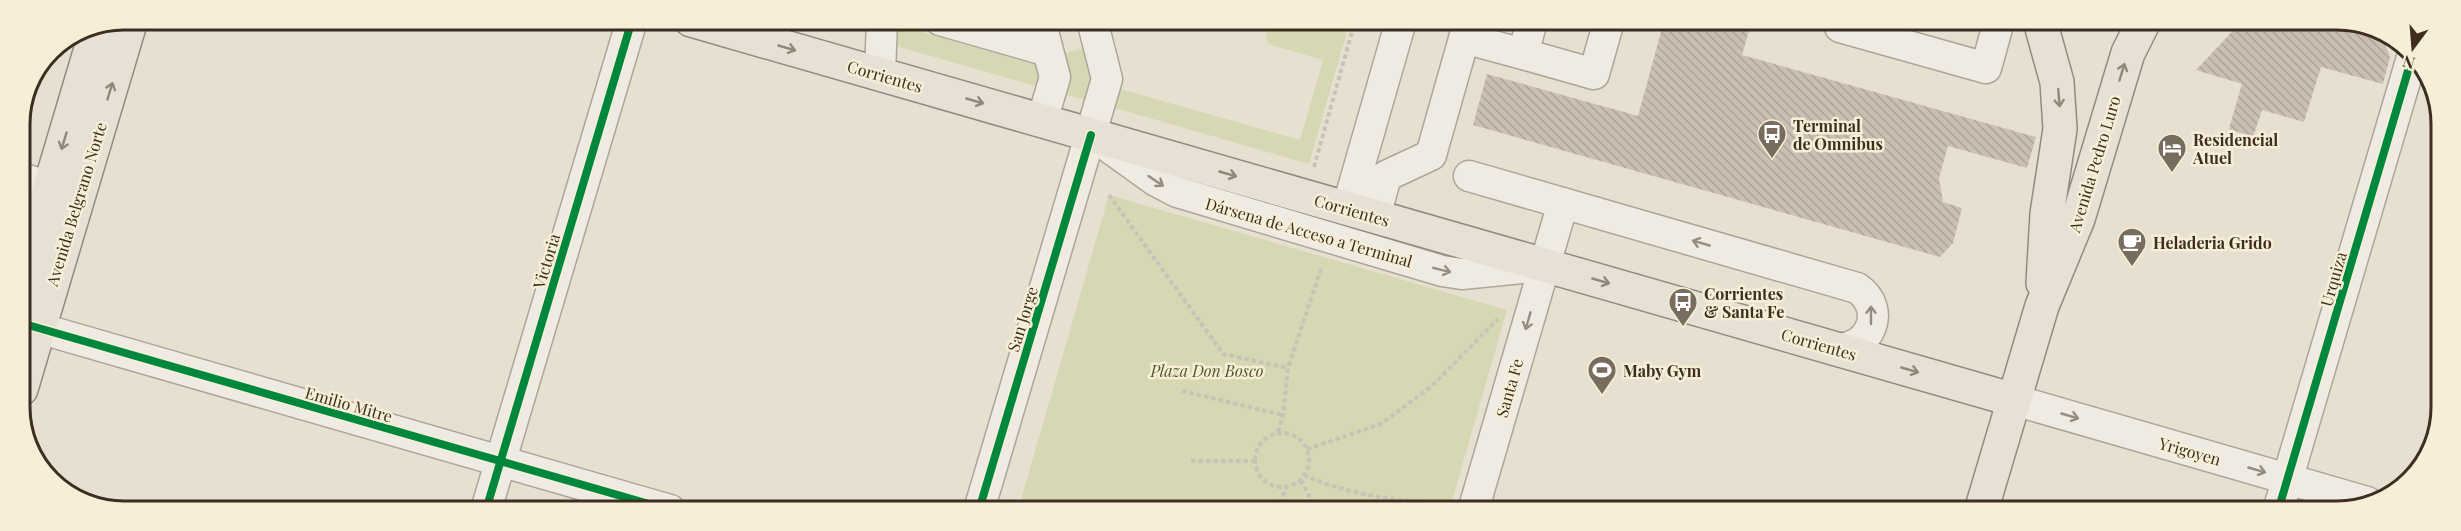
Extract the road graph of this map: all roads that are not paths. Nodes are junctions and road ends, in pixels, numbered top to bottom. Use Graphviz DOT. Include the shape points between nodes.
graph roads {
  1 [pos="126,30"];
  2 [pos="629,30"];
  3 [pos="726,30"];
  4 [pos="882,30"];
  5 [pos="1002,30"];
  6 [pos="1071,30"];
  7 [pos="1095,30"];
  8 [pos="1399,30"];
  9 [pos="1466,30"];
  10 [pos="1468,30"];
  11 [pos="1530,30"];
  12 [pos="1606,30"];
  13 [pos="1851,30"];
  14 [pos="1997,30"];
  15 [pos="2043,30"];
  16 [pos="2140,30"];
  17 [pos="95,35"];
  18 [pos="1045,37"];
  19 [pos="1523,54"];
  20 [pos="880,74"];
  21 [pos="2406,78"];
  22 [pos="1042,121"];
  23 [pos="1091,135"];
  24 [pos="1469,176"];
  25 [pos="50,186"];
  26 [pos="1563,203"];
  27 [pos="1361,213"];
  28 [pos="30,254"];
  29 [pos="1545,265"];
  30 [pos="2042,306"];
  31 [pos="30,326"];
  32 [pos="1834,348"];
  33 [pos="2014,400"];
  34 [pos="500,461"];
  35 [pos="2288,479"];
  36 [pos="2356,499"];
  37 [pos="489,501"];
  38 [pos="639,501"];
  39 [pos="982,501"];
  40 [pos="1464,501"];
  41 [pos="1984,501"];
  42 [pos="2281,501"];
  25 -- 1 [label="main road, Avenida Belgrano Norte, one-way"];
  2 -- 34 [label="street, Victoria"];
  3 -- 20 [label="main road, Corrientes, one-way"];
  4 -- 20 [label="street"];
  5 -- 18 [label="street"];
  6 -- 18 [label="street"];
  7 -- 23 [label="street, San Jorge" via="1107,79"];
  8 -- 27 [label="street"];
  9 -- 27 [label="street" via="1431,155 1386,177"];
  10 -- 19 [label="street"];
  11 -- 19 [label="street"];
  12 -- 19 [label="street" via="1594,74"];
  13 -- 14 [label="street" via="1986,68"];
  15 -- 30 [label="main road, Avenida Pedro Luro, one-way" via="2057,82 2060,129 2047,214"];
  30 -- 16 [label="main road, Avenida Pedro Luro, one-way" via="2078,219 2128,53"];
  17 -- 25 [label="main road, Avenida Belgrano Norte, one-way"];
  18 -- 22 [label="street" via="1055,77"];
  20 -- 22 [label="main road, Corrientes, one-way"];
  21 -- 35 [label="street, Urquiza"];
  22 -- 23 [label="main road, Corrientes"];
  23 -- 27 [label="main road, Corrientes, one-way"];
  23 -- 29 [label="street, Dársena de Acceso a Terminal, one-way" via="1177,192 1442,271 1462,274"];
  23 -- 39 [label="street, San Jorge"];
  24 -- 26 [label="street"];
  25 -- 28 [label="main road, Avenida Belgrano Norte"];
  25 -- 31 [label="main road, Avenida Belgrano Norte"];
  26 -- 29 [label="street, Santa Fe"];
  32 -- 26 [label="street, one-way" via="1856,344 1871,326 1870,301 1857,288"];
  27 -- 29 [label="main road, Corrientes"];
  29 -- 32 [label="main road, Corrientes, one-way"];
  29 -- 40 [label="street, Santa Fe, one-way"];
  30 -- 33 [label="main road, Avenida Pedro Luro"];
  31 -- 34 [label="street, Emilio Mitre"];
  32 -- 33 [label="main road, Corrientes, one-way"];
  33 -- 35 [label="street, Yrigoyen, one-way"];
  33 -- 41 [label="main road, Avenida Pedro Luro"];
  34 -- 37 [label="street, Victoria"];
  34 -- 38 [label="street, Emilio Mitre"];
  35 -- 36 [label="street, Yrigoyen"];
  35 -- 42 [label="street, Urquiza"];
}
